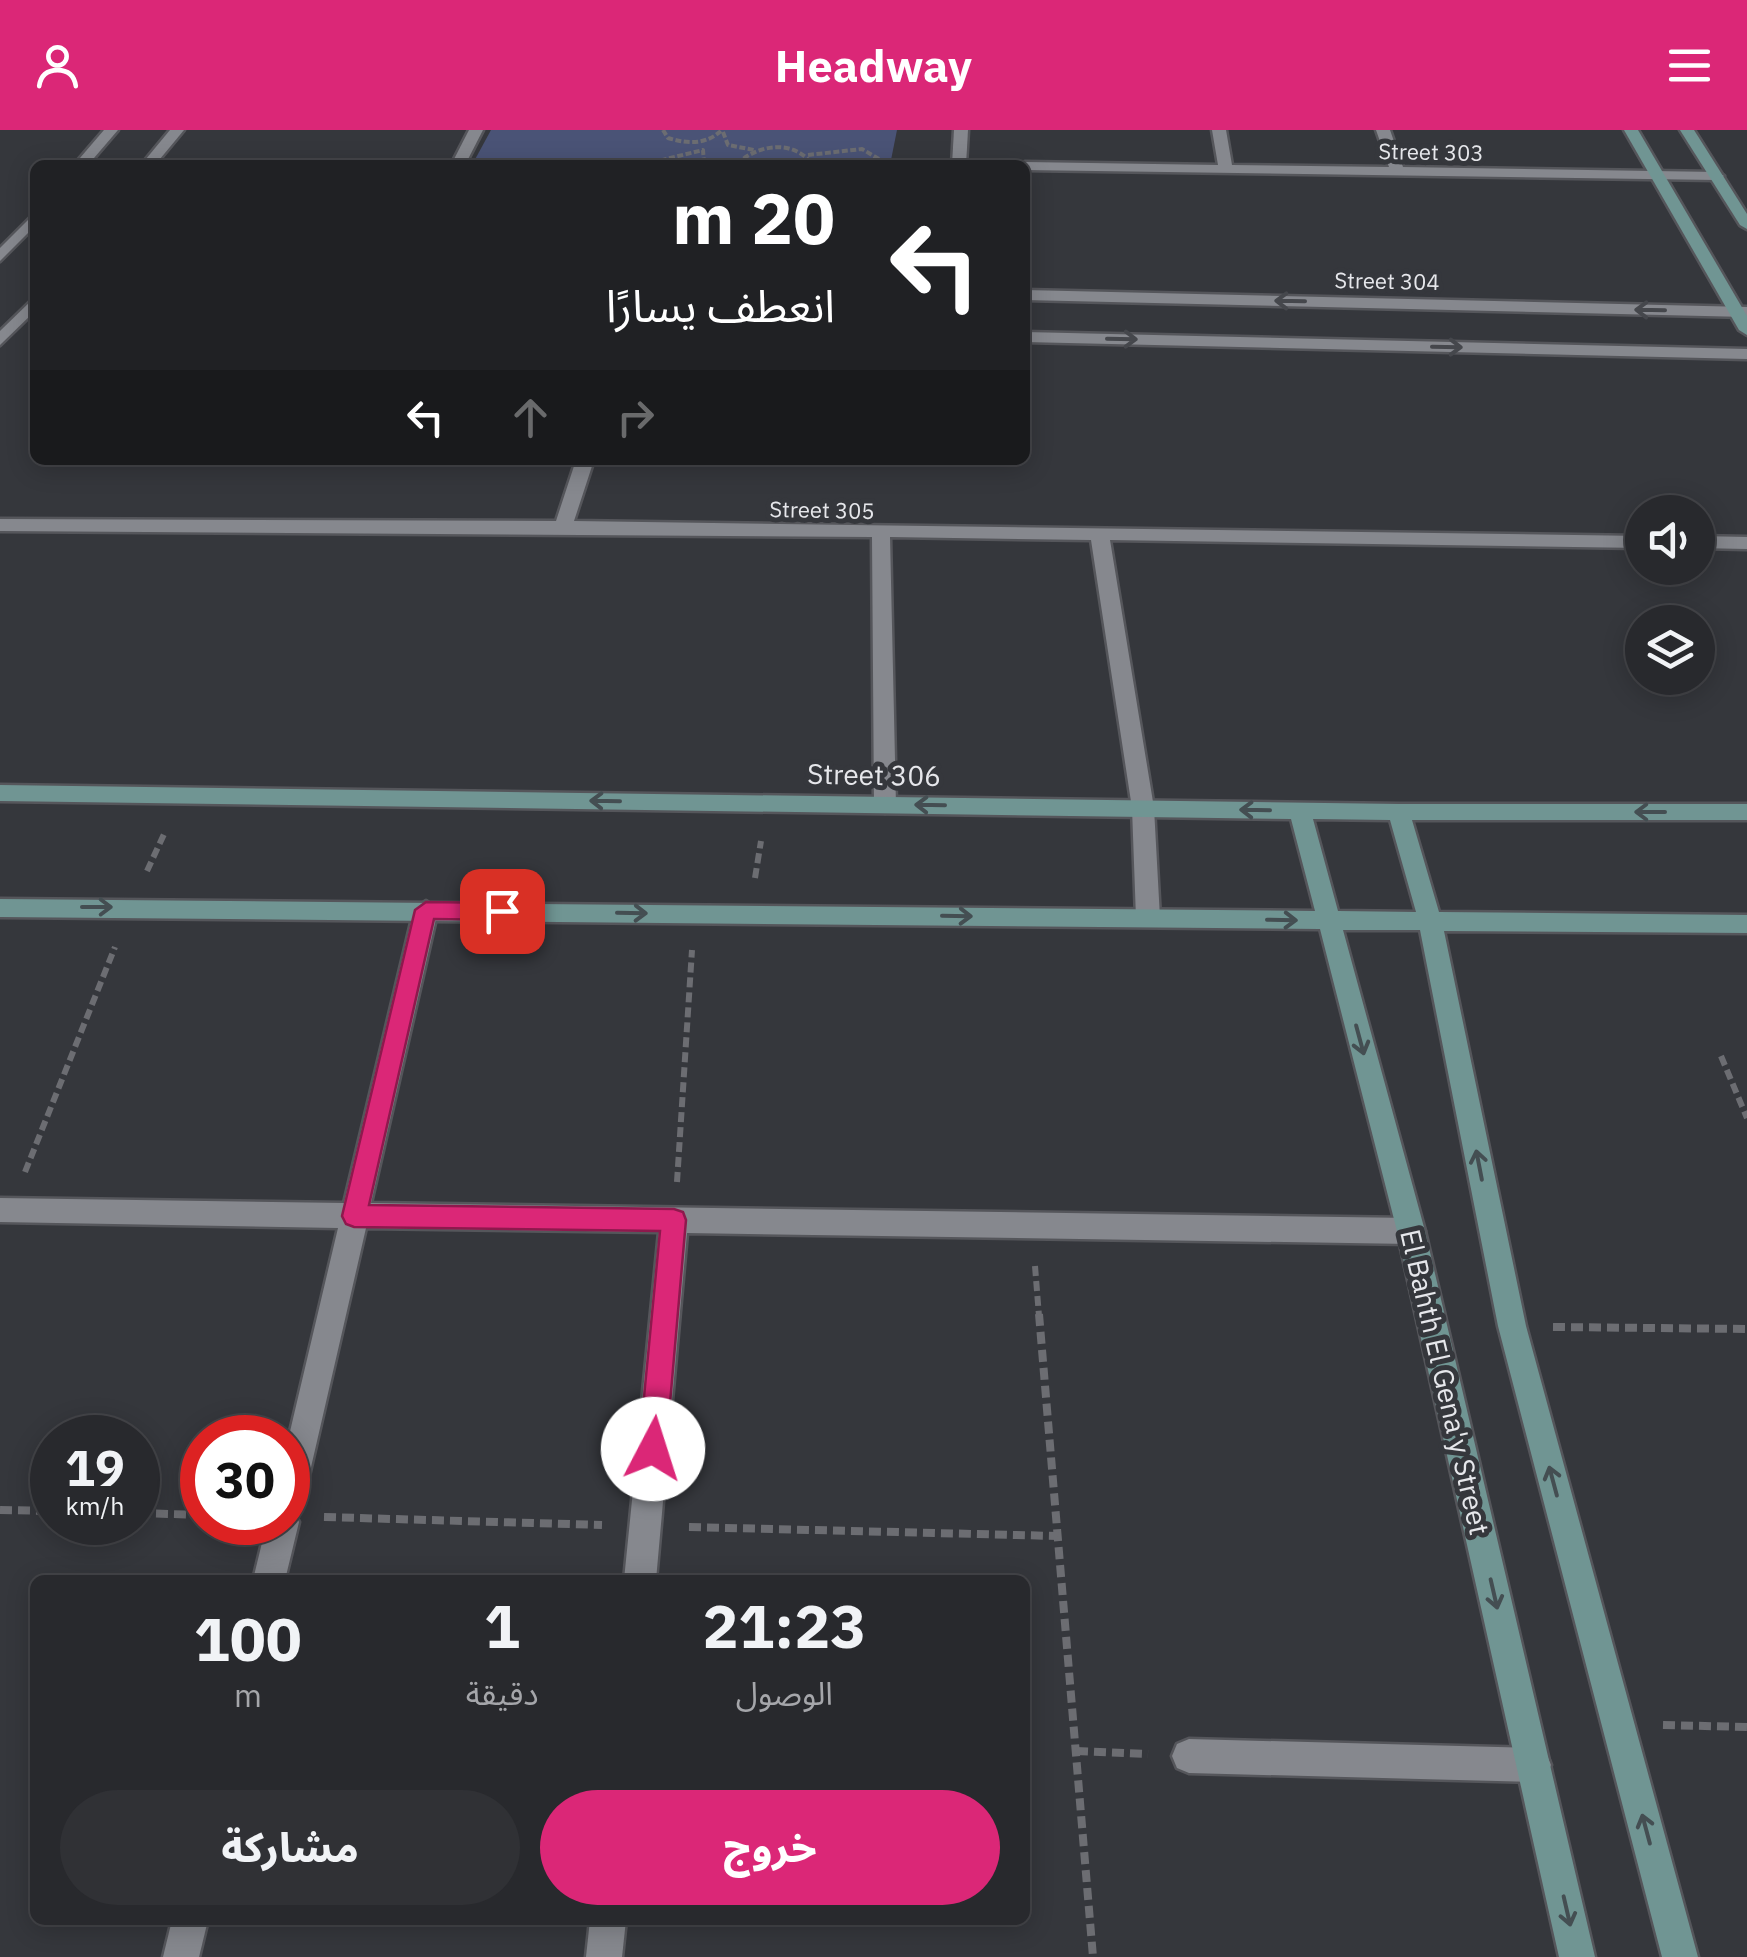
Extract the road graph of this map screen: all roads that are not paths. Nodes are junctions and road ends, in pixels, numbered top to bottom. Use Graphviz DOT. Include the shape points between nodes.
graph roads {
  1 [pos="112,130"];
  2 [pos="177,130"];
  3 [pos="476,130"];
  4 [pos="961,130"];
  5 [pos="1219,130"];
  6 [pos="1383,130"];
  7 [pos="1631,130"];
  8 [pos="1688,130"];
  9 [pos="85,160"];
  10 [pos="152,160"];
  11 [pos="461,160"];
  12 [pos="959,160"];
  13 [pos="1030,166"];
  14 [pos="1226,169"];
  15 [pos="1398,172"];
  16 [pos="1657,176"];
  17 [pos="1717,176"];
  18 [pos="30,223"];
  19 [pos="1747,224"];
  20 [pos="0,256"];
  21 [pos="1030,295"];
  22 [pos="30,307"];
  23 [pos="1742,312"];
  24 [pos="16,320"];
  25 [pos="30,320"];
  26 [pos="1747,330"];
  27 [pos="1030,337"];
  28 [pos="0,340"];
  29 [pos="1747,354"];
  30 [pos="583,465"];
  31 [pos="0,524"];
  32 [pos="564,528"];
  33 [pos="881,534"];
  34 [pos="1100,536"];
  35 [pos="1625,542"];
  36 [pos="1715,542"];
  37 [pos="1747,543"];
  38 [pos="0,793"];
  39 [pos="885,805"];
  40 [pos="1143,808"];
  41 [pos="1300,810"];
  42 [pos="1399,812"];
  43 [pos="1747,812"];
  44 [pos="0,908"];
  45 [pos="426,910"];
  46 [pos="1148,918"];
  47 [pos="1327,920"];
  48 [pos="1430,921"];
  49 [pos="1747,924"];
  50 [pos="5,1210"];
  51 [pos="354,1216"];
  52 [pos="674,1220"];
  53 [pos="1411,1231"];
  54 [pos="308,1415"];
  55 [pos="277,1545"];
  56 [pos="270,1575"];
  57 [pos="640,1575"];
  58 [pos="1189,1756"];
  59 [pos="1534,1766"];
  60 [pos="189,1925"];
  61 [pos="607,1925"];
  62 [pos="181,1957"];
  63 [pos="604,1957"];
  64 [pos="1577,1957"];
  65 [pos="1680,1957"];
  1 -- 9 [label="street"];
  2 -- 10 [label="street"];
  3 -- 11 [label="street"];
  4 -- 12 [label="street"];
  5 -- 14 [label="street"];
  6 -- 15 [label="street"];
  7 -- 16 [label="street"];
  8 -- 17 [label="street"];
  13 -- 14 [label="street, Street 303"];
  14 -- 15 [label="street, Street 303"];
  15 -- 16 [label="street, Street 303"];
  16 -- 17 [label="street, Street 303"];
  16 -- 23 [label="street"];
  17 -- 19 [label="street"];
  18 -- 20 [label="street"];
  23 -- 21 [label="street, Street 304, one-way"];
  22 -- 24 [label="street"];
  23 -- 26 [label="street"];
  24 -- 25 [label="street"];
  24 -- 28 [label="street"];
  27 -- 29 [label="street, one-way"];
  30 -- 32 [label="street"];
  31 -- 32 [label="street, Street 305"];
  32 -- 33 [label="street, Street 305"];
  33 -- 34 [label="street, Street 305"];
  33 -- 39 [label="street"];
  34 -- 35 [label="street, Street 305"];
  34 -- 40 [label="street"];
  36 -- 37 [label="street"];
  39 -- 38 [label="street, Street 306, one-way"];
  40 -- 39 [label="street, Street 306, one-way"];
  41 -- 40 [label="street, Street 306, one-way"];
  40 -- 46 [label="street"];
  41 -- 42 [label="street, Street 306"];
  41 -- 47 [label="street, El Bahth El Gena'y Street"];
  43 -- 42 [label="street, Street 306, one-way"];
  42 -- 48 [label="street"];
  44 -- 45 [label="street, one-way"];
  45 -- 46 [label="street, one-way"];
  45 -- 51 [label="street"];
  46 -- 47 [label="street, one-way"];
  47 -- 48 [label="street"];
  47 -- 53 [label="street, El Bahth El Gena'y Street, one-way"];
  48 -- 49 [label="street"];
  65 -- 48 [label="street, one-way" via="1512,1326"];
  50 -- 51 [label="street"];
  51 -- 52 [label="street"];
  51 -- 54 [label="street"];
  52 -- 53 [label="street"];
  52 -- 57 [label="street"];
  53 -- 59 [label="street, El Bahth El Gena'y Street, one-way"];
  55 -- 56 [label="street"];
  58 -- 59 [label="street"];
  59 -- 64 [label="street, El Bahth El Gena'y Street, one-way"];
  60 -- 62 [label="street"];
  61 -- 63 [label="street"];
}
